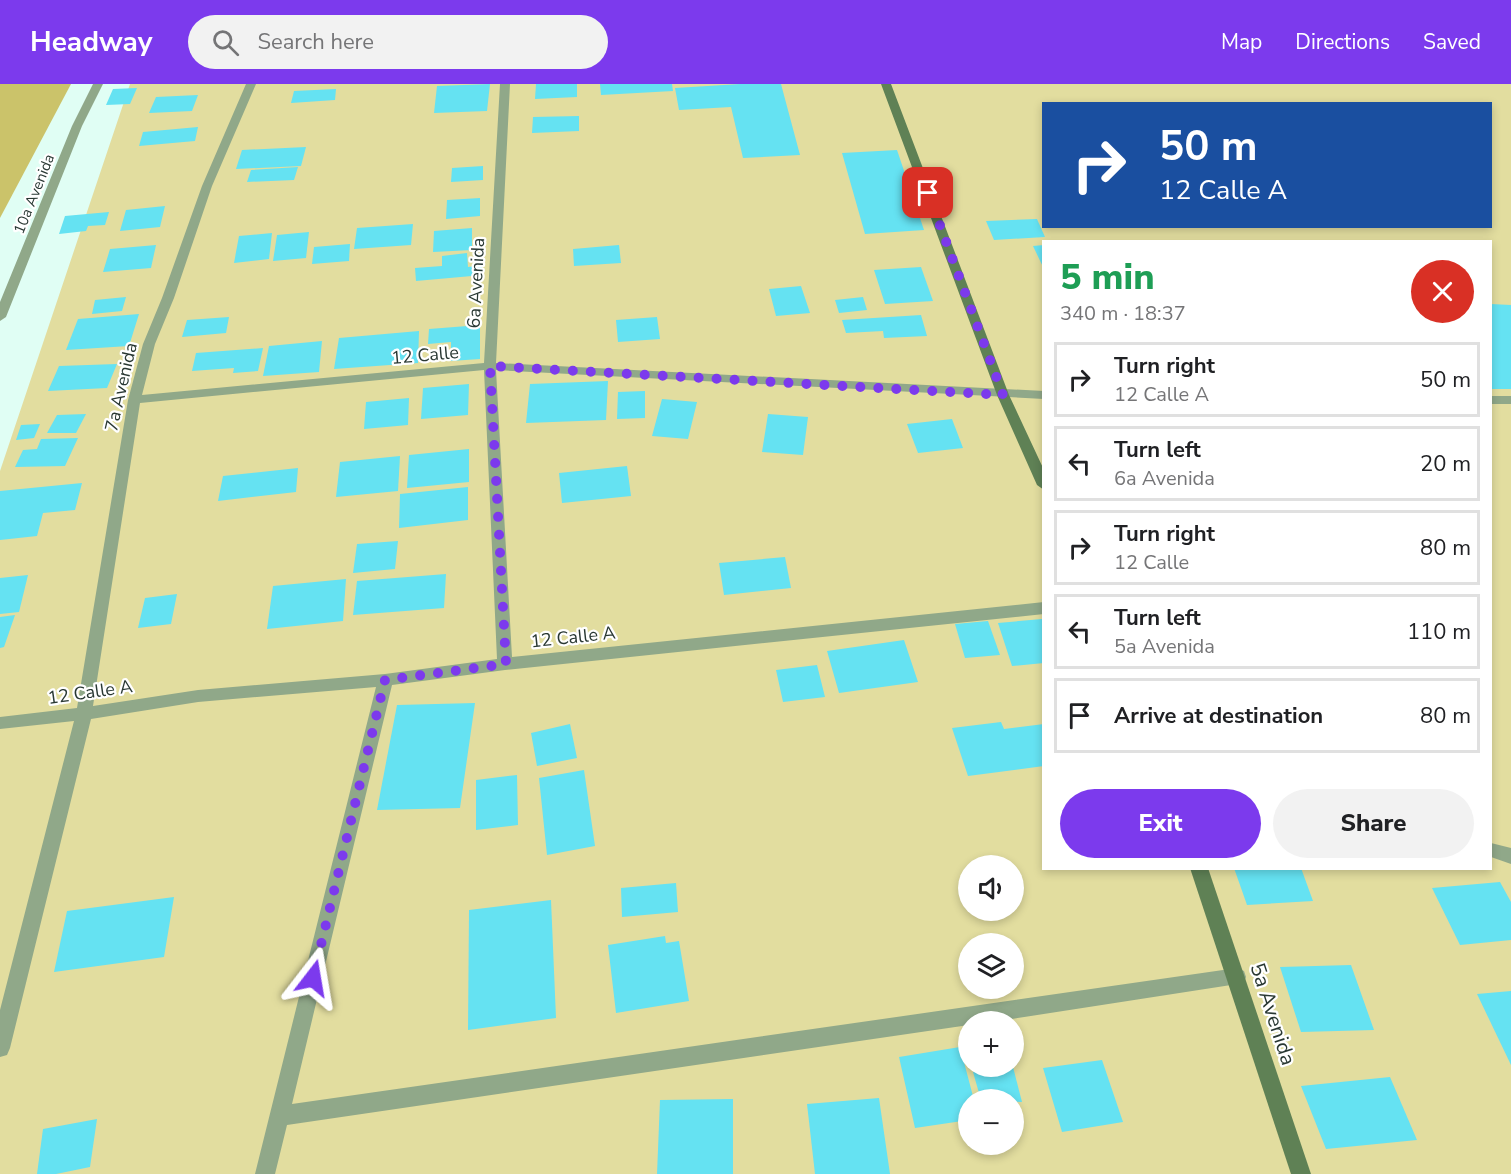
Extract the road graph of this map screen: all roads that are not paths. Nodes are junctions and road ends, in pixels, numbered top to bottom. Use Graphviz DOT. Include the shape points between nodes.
graph roads {
  1 [pos="98,84"];
  2 [pos="251,84"];
  3 [pos="505,84"];
  4 [pos="886,84"];
  5 [pos="0,316"];
  6 [pos="490,366"];
  7 [pos="1003,395"];
  8 [pos="1042,396"];
  9 [pos="134,400"];
  10 [pos="1492,400"];
  11 [pos="1511,400"];
  12 [pos="1042,481"];
  13 [pos="1042,608"];
  14 [pos="506,664"];
  15 [pos="385,680"];
  16 [pos="84,714"];
  17 [pos="0,723"];
  18 [pos="1492,850"];
  19 [pos="1511,856"];
  20 [pos="1200,870"];
  21 [pos="1238,977"];
  22 [pos="0,1048"];
  23 [pos="280,1116"];
  24 [pos="265,1174"];
  25 [pos="1301,1174"];
  1 -- 5 [label="street, 10a Avenida" via="77,126"];
  2 -- 9 [label="street, 7a Avenida" via="207,186 149,344"];
  3 -- 6 [label="street, 6a Avenida"];
  4 -- 7 [label="street"];
  6 -- 7 [label="street, 12 Calle"];
  6 -- 9 [label="street, 12 Calle"];
  6 -- 14 [label="street, 6a Avenida"];
  7 -- 8 [label="street, 12 Calle"];
  7 -- 12 [label="street"];
  9 -- 16 [label="street, 7a Avenida"];
  10 -- 11 [label="street"];
  13 -- 14 [label="street, 12 Calle A"];
  14 -- 15 [label="street, 12 Calle A"];
  15 -- 16 [label="street, 12 Calle A" via="198,696"];
  15 -- 23 [label="street"];
  16 -- 17 [label="street, 12 Calle A"];
  16 -- 22 [label="street, 7a Avenida"];
  18 -- 19 [label="street"];
  20 -- 21 [label="street, 5a Avenida"];
  21 -- 23 [label="street"];
  21 -- 25 [label="street, 5a Avenida"];
  23 -- 24 [label="street"];
}
